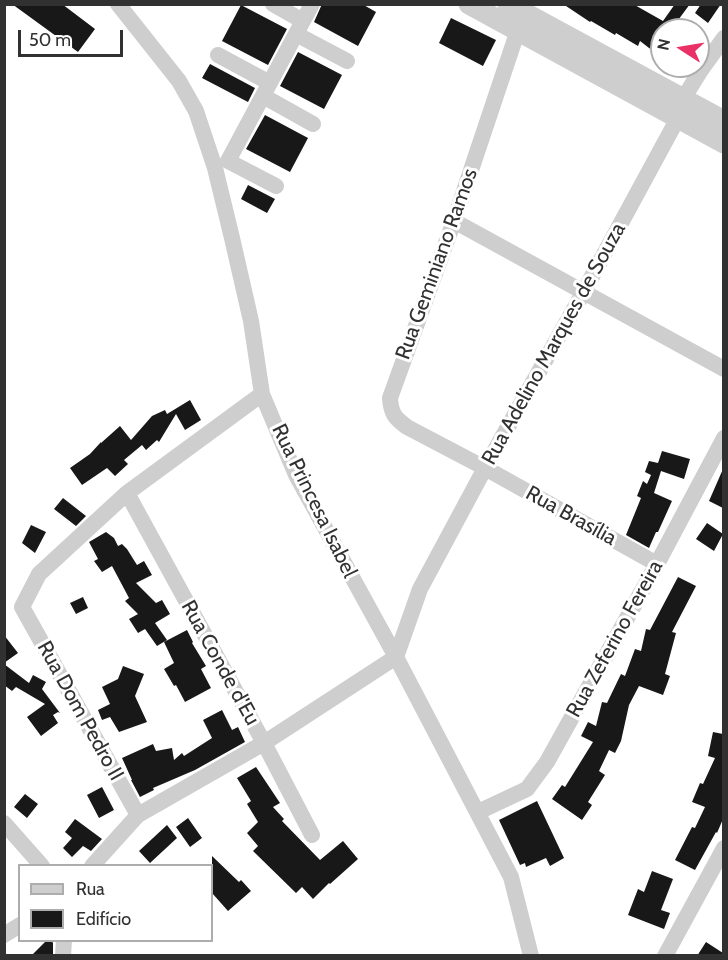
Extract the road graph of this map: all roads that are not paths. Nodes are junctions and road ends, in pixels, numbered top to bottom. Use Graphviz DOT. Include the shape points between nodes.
graph roads {
  1 [pos="118,4"];
  2 [pos="273,4"];
  3 [pos="312,4"];
  4 [pos="469,4"];
  5 [pos="517,16"];
  6 [pos="300,28"];
  7 [pos="723,38"];
  8 [pos="218,55"];
  9 [pos="347,61"];
  10 [pos="266,90"];
  11 [pos="681,108"];
  12 [pos="723,121"];
  13 [pos="313,124"];
  14 [pos="723,143"];
  15 [pos="276,186"];
  16 [pos="454,221"];
  17 [pos="583,293"];
  18 [pos="723,369"];
  19 [pos="262,394"];
  20 [pos="723,438"];
  21 [pos="485,468"];
  22 [pos="127,493"];
  23 [pos="657,564"];
  24 [pos="396,657"];
  25 [pos="264,743"];
  26 [pos="478,812"];
  27 [pos="138,815"];
  28 [pos="4,823"];
  29 [pos="312,835"];
  30 [pos="723,848"];
  31 [pos="40,864"];
  32 [pos="94,864"];
  33 [pos="18,926"];
  34 [pos="4,935"];
  35 [pos="531,956"];
  36 [pos="665,956"];
  1 -- 19 [label="street, Rua Princesa Isabel" via="179,81 196,111 232,238"];
  2 -- 6 [label="street"];
  3 -- 6 [label="street"];
  4 -- 5 [label="street"];
  5 -- 11 [label="street"];
  5 -- 16 [label="street, Rua Geminiano Ramos"];
  6 -- 9 [label="street"];
  6 -- 10 [label="street"];
  7 -- 11 [label="street, Rua Adelino Marques de Souza"];
  8 -- 10 [label="street"];
  10 -- 13 [label="street"];
  10 -- 15 [label="street" via="228,161"];
  11 -- 12 [label="street"];
  11 -- 14 [label="street"];
  11 -- 17 [label="street, Rua Adelino Marques de Souza"];
  16 -- 17 [label="street"];
  16 -- 21 [label="street, Rua Geminiano Ramos" via="390,398 390,410 407,427"];
  17 -- 18 [label="street"];
  17 -- 21 [label="street, Rua Adelino Marques de Souza"];
  19 -- 22 [label="street"];
  19 -- 24 [label="street, Rua Princesa Isabel" via="296,475"];
  20 -- 23 [label="street, Rua Zeferino Fereira"];
  21 -- 23 [label="street, Rua Brasília"];
  21 -- 24 [label="street, Rua Adelino Marques de Souza" via="420,589"];
  22 -- 25 [label="street, Rua Conde d'Eu"];
  22 -- 27 [label="street, Rua Dom Pedro II" via="39,574 22,607"];
  23 -- 26 [label="street, Rua Zeferino Fereira" via="547,762 527,789"];
  24 -- 25 [label="street"];
  24 -- 26 [label="street, Rua Princesa Isabel"];
  25 -- 27 [label="street"];
  25 -- 29 [label="street, Rua Conde d'Eu"];
  26 -- 35 [label="street, Rua Princesa Isabel" via="511,877"];
  27 -- 32 [label="street"];
  28 -- 31 [label="street"];
  30 -- 36 [label="street"];
  33 -- 34 [label="street"];
}
